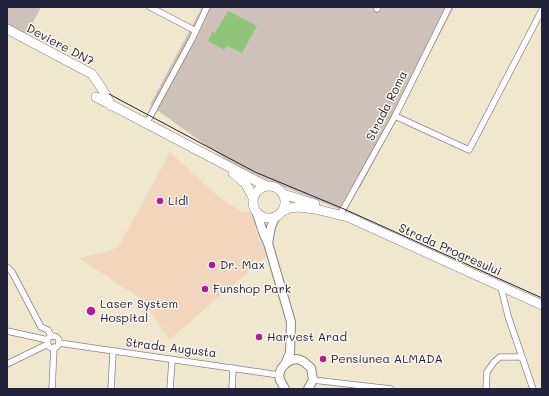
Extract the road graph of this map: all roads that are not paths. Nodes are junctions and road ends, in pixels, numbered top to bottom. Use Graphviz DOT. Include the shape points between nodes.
graph roads {
  1 [pos="150,7"];
  2 [pos="207,7"];
  3 [pos="449,7"];
  4 [pos="542,10"];
  5 [pos="7,29"];
  6 [pos="196,31"];
  7 [pos="96,98"];
  8 [pos="111,106"];
  9 [pos="395,116"];
  10 [pos="146,124"];
  11 [pos="223,164"];
  12 [pos="266,186"];
  13 [pos="283,194"];
  14 [pos="253,198"];
  15 [pos="283,211"];
  16 [pos="257,214"];
  17 [pos="344,215"];
  18 [pos="274,218"];
  19 [pos="268,243"];
  20 [pos="7,266"];
  21 [pos="501,287"];
  22 [pos="542,305"];
  23 [pos="7,331"];
  24 [pos="50,342"];
  25 [pos="59,343"];
  26 [pos="113,352"];
  27 [pos="290,353"];
  28 [pos="521,357"];
  29 [pos="172,360"];
  30 [pos="297,360"];
  31 [pos="7,364"];
  32 [pos="285,364"];
  33 [pos="234,368"];
  34 [pos="279,375"];
  35 [pos="313,380"];
  36 [pos="356,387"];
  37 [pos="52,389"];
  38 [pos="111,389"];
  39 [pos="170,389"];
  40 [pos="232,389"];
  41 [pos="285,389"];
  42 [pos="308,389"];
  43 [pos="391,389"];
  44 [pos="486,389"];
  45 [pos="533,389"];
  1 -- 6 [label="street"];
  2 -- 6 [label="street"];
  3 -- 9 [label="street, Strada Roma"];
  4 -- 9 [label="street" via="469,150"];
  5 -- 8 [label="main road, Deviere DN7" via="92,74"];
  6 -- 10 [label="street"];
  7 -- 8 [label="main road"];
  8 -- 10 [label="main road"];
  9 -- 17 [label="street, Strada Roma"];
  10 -- 11 [label="main road"];
  11 -- 12 [label="main road"];
  11 -- 14 [label="main road" via="246,184"];
  12 -- 13 [label="main road" via="276,187"];
  12 -- 14 [label="main road" via="258,190"];
  13 -- 15 [label="main road"];
  13 -- 17 [label="main road, Strada Progresului"];
  14 -- 16 [label="main road"];
  15 -- 17 [label="main road, Strada Progresului" via="300,207"];
  15 -- 18 [label="main road"];
  16 -- 18 [label="main road" via="265,218"];
  16 -- 19 [label="street"];
  17 -- 21 [label="main road, Strada Progresului"];
  18 -- 19 [label="street"];
  19 -- 27 [label="street" via="291,322"];
  20 -- 24 [label="street" via="41,327 48,330"];
  21 -- 22 [label="main road, Strada Progresului"];
  21 -- 28 [label="street"];
  23 -- 24 [label="street"];
  24 -- 25 [label="street"];
  24 -- 25 [label="street" via="57,337"];
  24 -- 31 [label="street"];
  24 -- 37 [label="street"];
  25 -- 26 [label="street, Strada Augusta"];
  26 -- 29 [label="street, Strada Augusta"];
  26 -- 38 [label="street"];
  27 -- 30 [label="street"];
  27 -- 32 [label="street"];
  28 -- 44 [label="street" via="500,357 494,362 487,372"];
  28 -- 45 [label="street"];
  29 -- 33 [label="street, Strada Augusta"];
  29 -- 39 [label="street"];
  30 -- 32 [label="street"];
  30 -- 35 [label="street" via="312,368"];
  32 -- 34 [label="street"];
  33 -- 34 [label="street, Strada Augusta"];
  33 -- 40 [label="street"];
  34 -- 41 [label="street"];
  35 -- 36 [label="street"];
  35 -- 42 [label="street"];
  36 -- 43 [label="street"];
}
